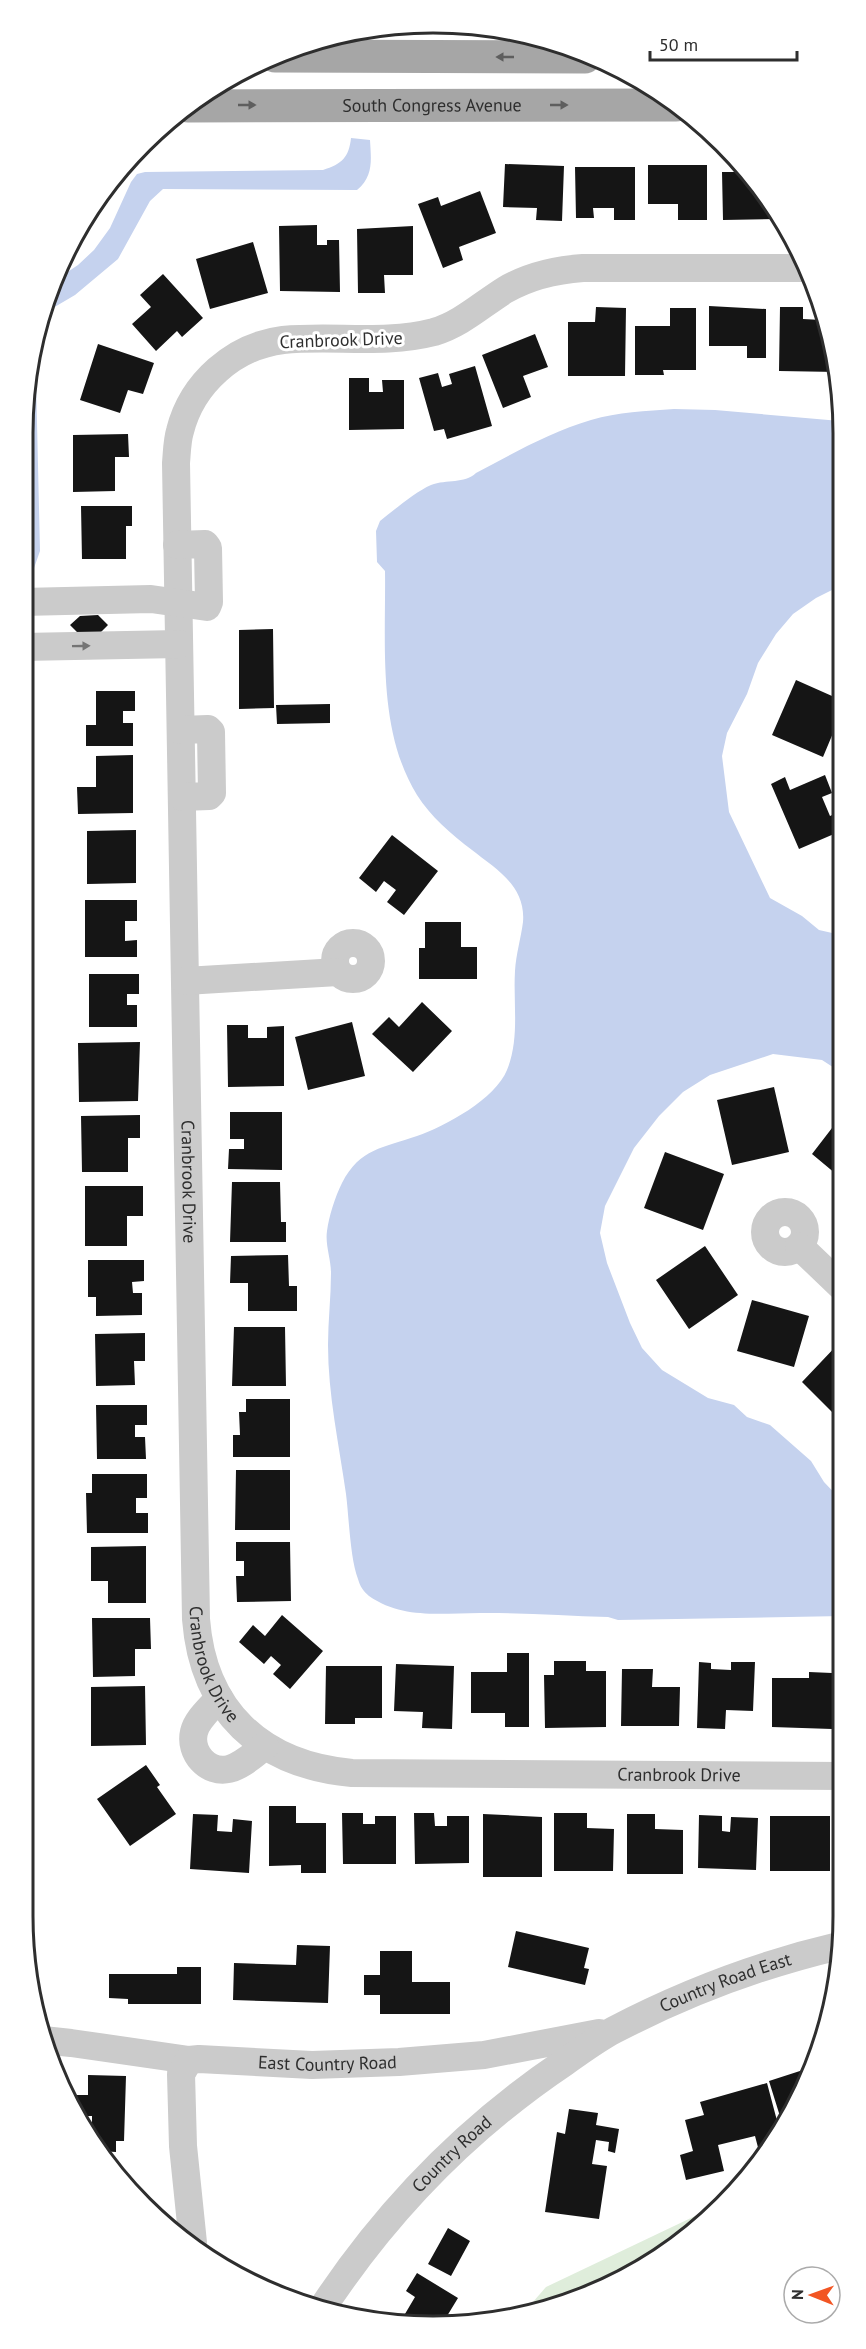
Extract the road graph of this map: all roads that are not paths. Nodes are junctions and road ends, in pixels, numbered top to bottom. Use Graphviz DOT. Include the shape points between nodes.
graph roads {
  1 [pos="298,56"];
  2 [pos="570,57"];
  3 [pos="662,105"];
  4 [pos="203,106"];
  5 [pos="798,268"];
  6 [pos="179,601"];
  7 [pos="33,602"];
  8 [pos="179,644"];
  9 [pos="33,646"];
  10 [pos="338,972"];
  11 [pos="185,981"];
  12 [pos="799,1246"];
  13 [pos="833,1278"];
  14 [pos="219,1698"];
  15 [pos="265,1746"];
  16 [pos="833,1776"];
  17 [pos="832,1948"];
  18 [pos="613,2030"];
  19 [pos="53,2041"];
  20 [pos="189,2060"];
  21 [pos="192,2235"];
  22 [pos="327,2301"];
  2 -- 1 [label="main road, one-way"];
  4 -- 3 [label="main road, South Congress Avenue, one-way"];
  5 -- 6 [label="street, Cranbrook Drive" via="566,269 518,283 466,317 436,331 396,339 282,340 247,350 206,381 183,418 176,463"];
  6 -- 7 [label="street"];
  6 -- 8 [label="street, Cranbrook Drive"];
  9 -- 8 [label="street, one-way"];
  8 -- 11 [label="street, Cranbrook Drive"];
  10 -- 11 [label="street"];
  11 -- 14 [label="street, Cranbrook Drive" via="195,1618 204,1668"];
  12 -- 13 [label="street"];
  14 -- 15 [label="street, Cranbrook Drive" via="239,1725"];
  14 -- 15 [label="street" via="194,1732 195,1752 201,1760 209,1766 228,1769"];
  15 -- 16 [label="street, Cranbrook Drive" via="311,1767 352,1773"];
  17 -- 18 [label="street, Country Road East" via="700,1990"];
  18 -- 20 [label="street, East Country Road" via="484,2055 399,2062 312,2065"];
  18 -- 22 [label="street, Country Road" via="484,2123 438,2165 396,2210"];
  19 -- 20 [label="street, East Country Road"];
  20 -- 21 [label="street" via="181,2073 181,2084"];
}
